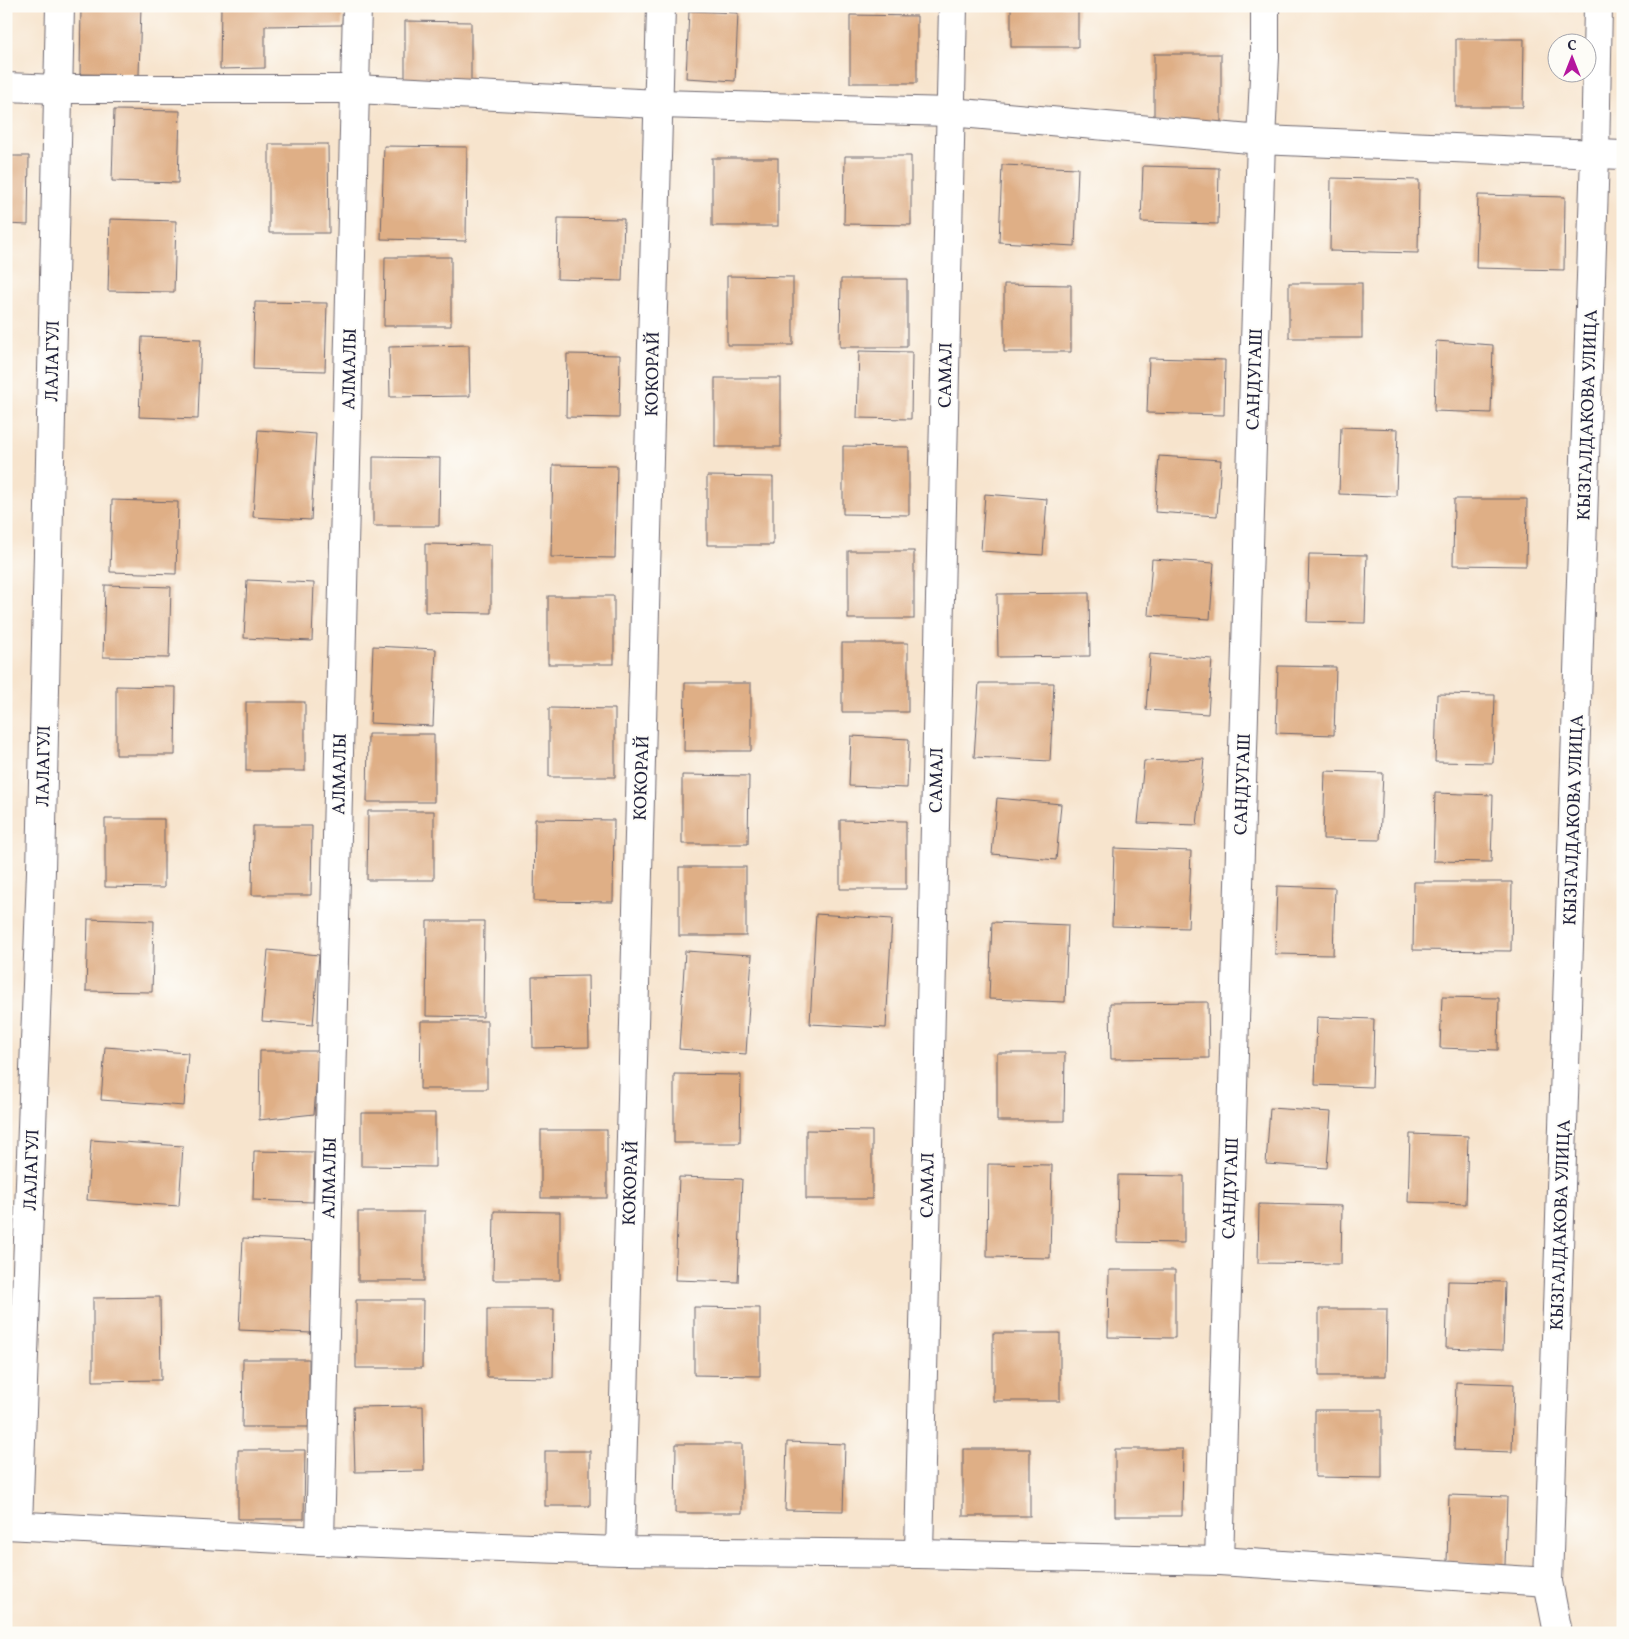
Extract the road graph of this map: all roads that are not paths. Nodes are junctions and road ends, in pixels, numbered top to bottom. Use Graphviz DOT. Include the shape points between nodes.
graph roads {
  1 [pos="60,6"];
  2 [pos="357,6"];
  3 [pos="661,6"];
  4 [pos="953,6"];
  5 [pos="1265,6"];
  6 [pos="1598,6"];
  7 [pos="6,87"];
  8 [pos="58,89"];
  9 [pos="355,89"];
  10 [pos="659,104"];
  11 [pos="950,112"];
  12 [pos="1261,140"];
  13 [pos="1596,155"];
  14 [pos="1623,155"];
  15 [pos="12,1525"];
  16 [pos="320,1541"];
  17 [pos="620,1551"];
  18 [pos="919,1554"];
  19 [pos="1219,1561"];
  20 [pos="1548,1582"];
  21 [pos="1558,1633"];
  1 -- 8 [label="street, ЛАЛАГУЛ"];
  2 -- 9 [label="street, АЛМАЛЫ"];
  3 -- 10 [label="street, КОКОРАЙ"];
  4 -- 11 [label="street, САМАЛ"];
  5 -- 12 [label="street, САНДУГАШ"];
  6 -- 13 [label="street, КЫЗГАЛДАКОВА УЛИЦА"];
  7 -- 8 [label="street"];
  8 -- 9 [label="street"];
  8 -- 15 [label="street, ЛАЛАГУЛ" via="41,871"];
  9 -- 10 [label="street"];
  9 -- 16 [label="street, АЛМАЛЫ"];
  10 -- 11 [label="street"];
  10 -- 17 [label="street, КОКОРАЙ"];
  11 -- 12 [label="street"];
  11 -- 18 [label="street, САМАЛ"];
  12 -- 13 [label="street"];
  12 -- 19 [label="street, САНДУГАШ"];
  13 -- 14 [label="street"];
  13 -- 20 [label="street, КЫЗГАЛДАКОВА УЛИЦА"];
  15 -- 16 [label="street"];
  16 -- 17 [label="street"];
  17 -- 18 [label="street"];
  18 -- 19 [label="street"];
  19 -- 20 [label="street"];
  20 -- 21 [label="street, КЫЗГАЛДАКОВА УЛИЦА"];
}
